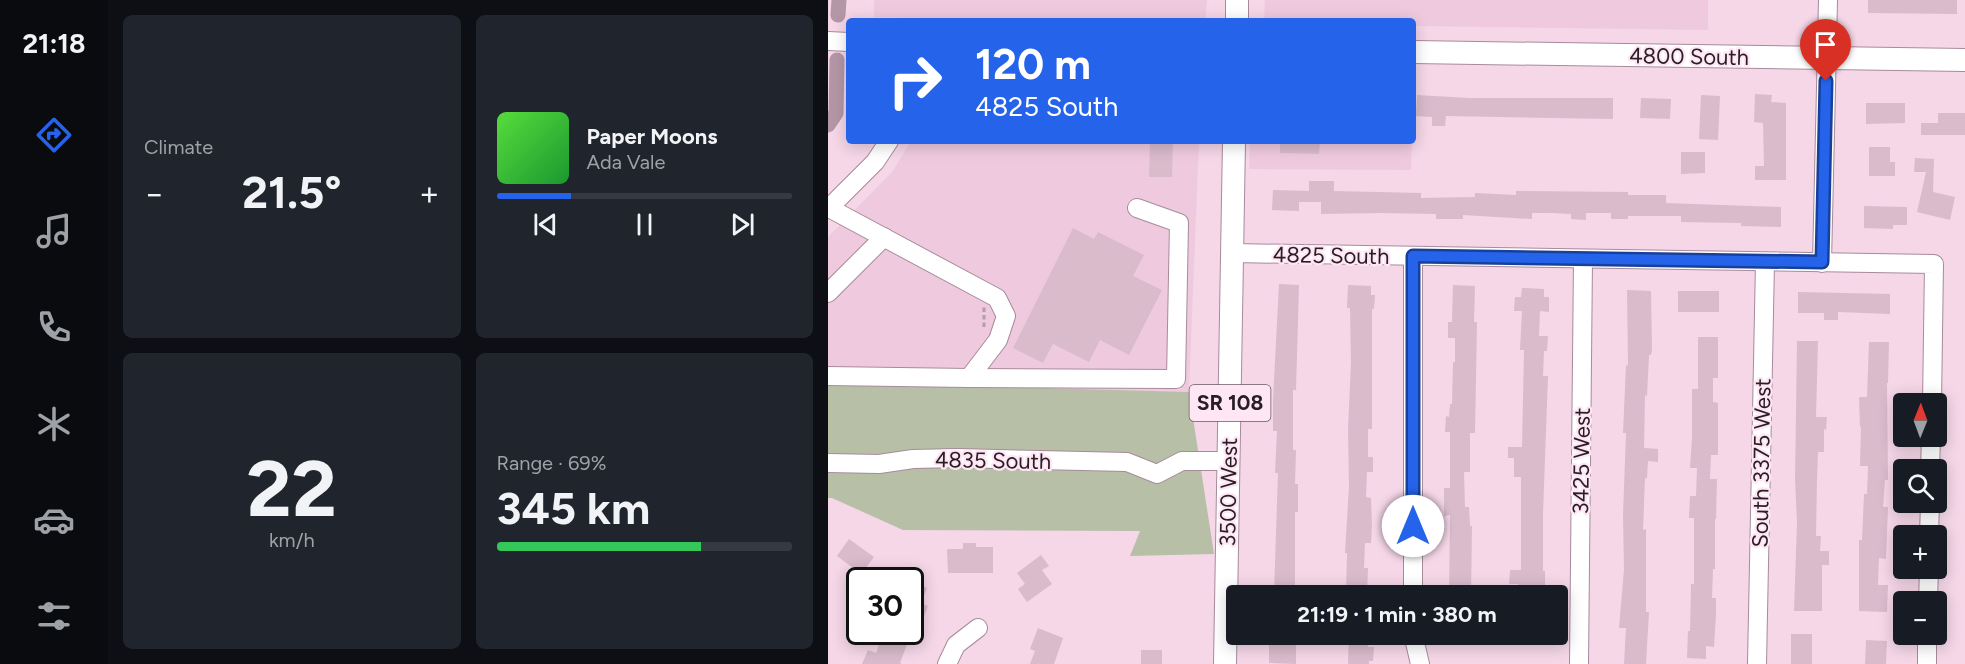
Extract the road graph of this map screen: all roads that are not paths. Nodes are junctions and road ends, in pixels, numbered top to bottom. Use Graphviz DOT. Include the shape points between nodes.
graph roads {
  1 [pos="1238,0"];
  2 [pos="1828,0"];
  3 [pos="1237,18"];
  4 [pos="828,41"];
  5 [pos="846,42"];
  6 [pos="1416,52"];
  7 [pos="1826,58"];
  8 [pos="1965,60"];
  9 [pos="887,144"];
  10 [pos="1234,144"];
  11 [pos="1137,208"];
  12 [pos="829,209"];
  13 [pos="884,237"];
  14 [pos="1232,254"];
  15 [pos="1413,256"];
  16 [pos="1583,259"];
  17 [pos="1765,262"];
  18 [pos="1822,262"];
  19 [pos="828,293"];
  20 [pos="828,376"];
  21 [pos="969,378"];
  22 [pos="1932,393"];
  23 [pos="1229,461"];
  24 [pos="828,463"];
  25 [pos="1413,585"];
  26 [pos="978,628"];
  27 [pos="1416,645"];
  28 [pos="1927,645"];
  29 [pos="947,664"];
  30 [pos="1225,664"];
  31 [pos="1420,664"];
  32 [pos="1579,664"];
  33 [pos="1757,664"];
  34 [pos="1927,664"];
  1 -- 3 [label="main road"];
  2 -- 7 [label="street"];
  4 -- 5 [label="street"];
  6 -- 7 [label="main road, 4800 South"];
  7 -- 8 [label="main road, 4800 South"];
  7 -- 18 [label="street"];
  9 -- 12 [label="street" via="875,162"];
  10 -- 14 [label="main road, 3500 West / SR 108"];
  11 -- 21 [label="street" via="1179,224 1176,380"];
  12 -- 13 [label="street"];
  13 -- 19 [label="street"];
  13 -- 21 [label="street" via="998,298 1006,316 998,340"];
  14 -- 15 [label="street, 4825 South"];
  14 -- 23 [label="main road, 3500 West / SR 108"];
  15 -- 16 [label="street, 4825 South"];
  15 -- 25 [label="street"];
  16 -- 17 [label="street, 4825 South"];
  16 -- 32 [label="street, 3425 West"];
  17 -- 18 [label="street, 4825 South"];
  17 -- 33 [label="street, South 3375 West"];
  18 -- 22 [label="street, 4825 South" via="1934,264"];
  20 -- 21 [label="street"];
  23 -- 24 [label="street, 4835 South" via="1182,461 1157,474 1127,462 957,458"];
  23 -- 30 [label="main road, 3500 West / SR 108"];
  26 -- 29 [label="street" via="956,645"];
  27 -- 31 [label="street"];
  28 -- 34 [label="street"];
}
